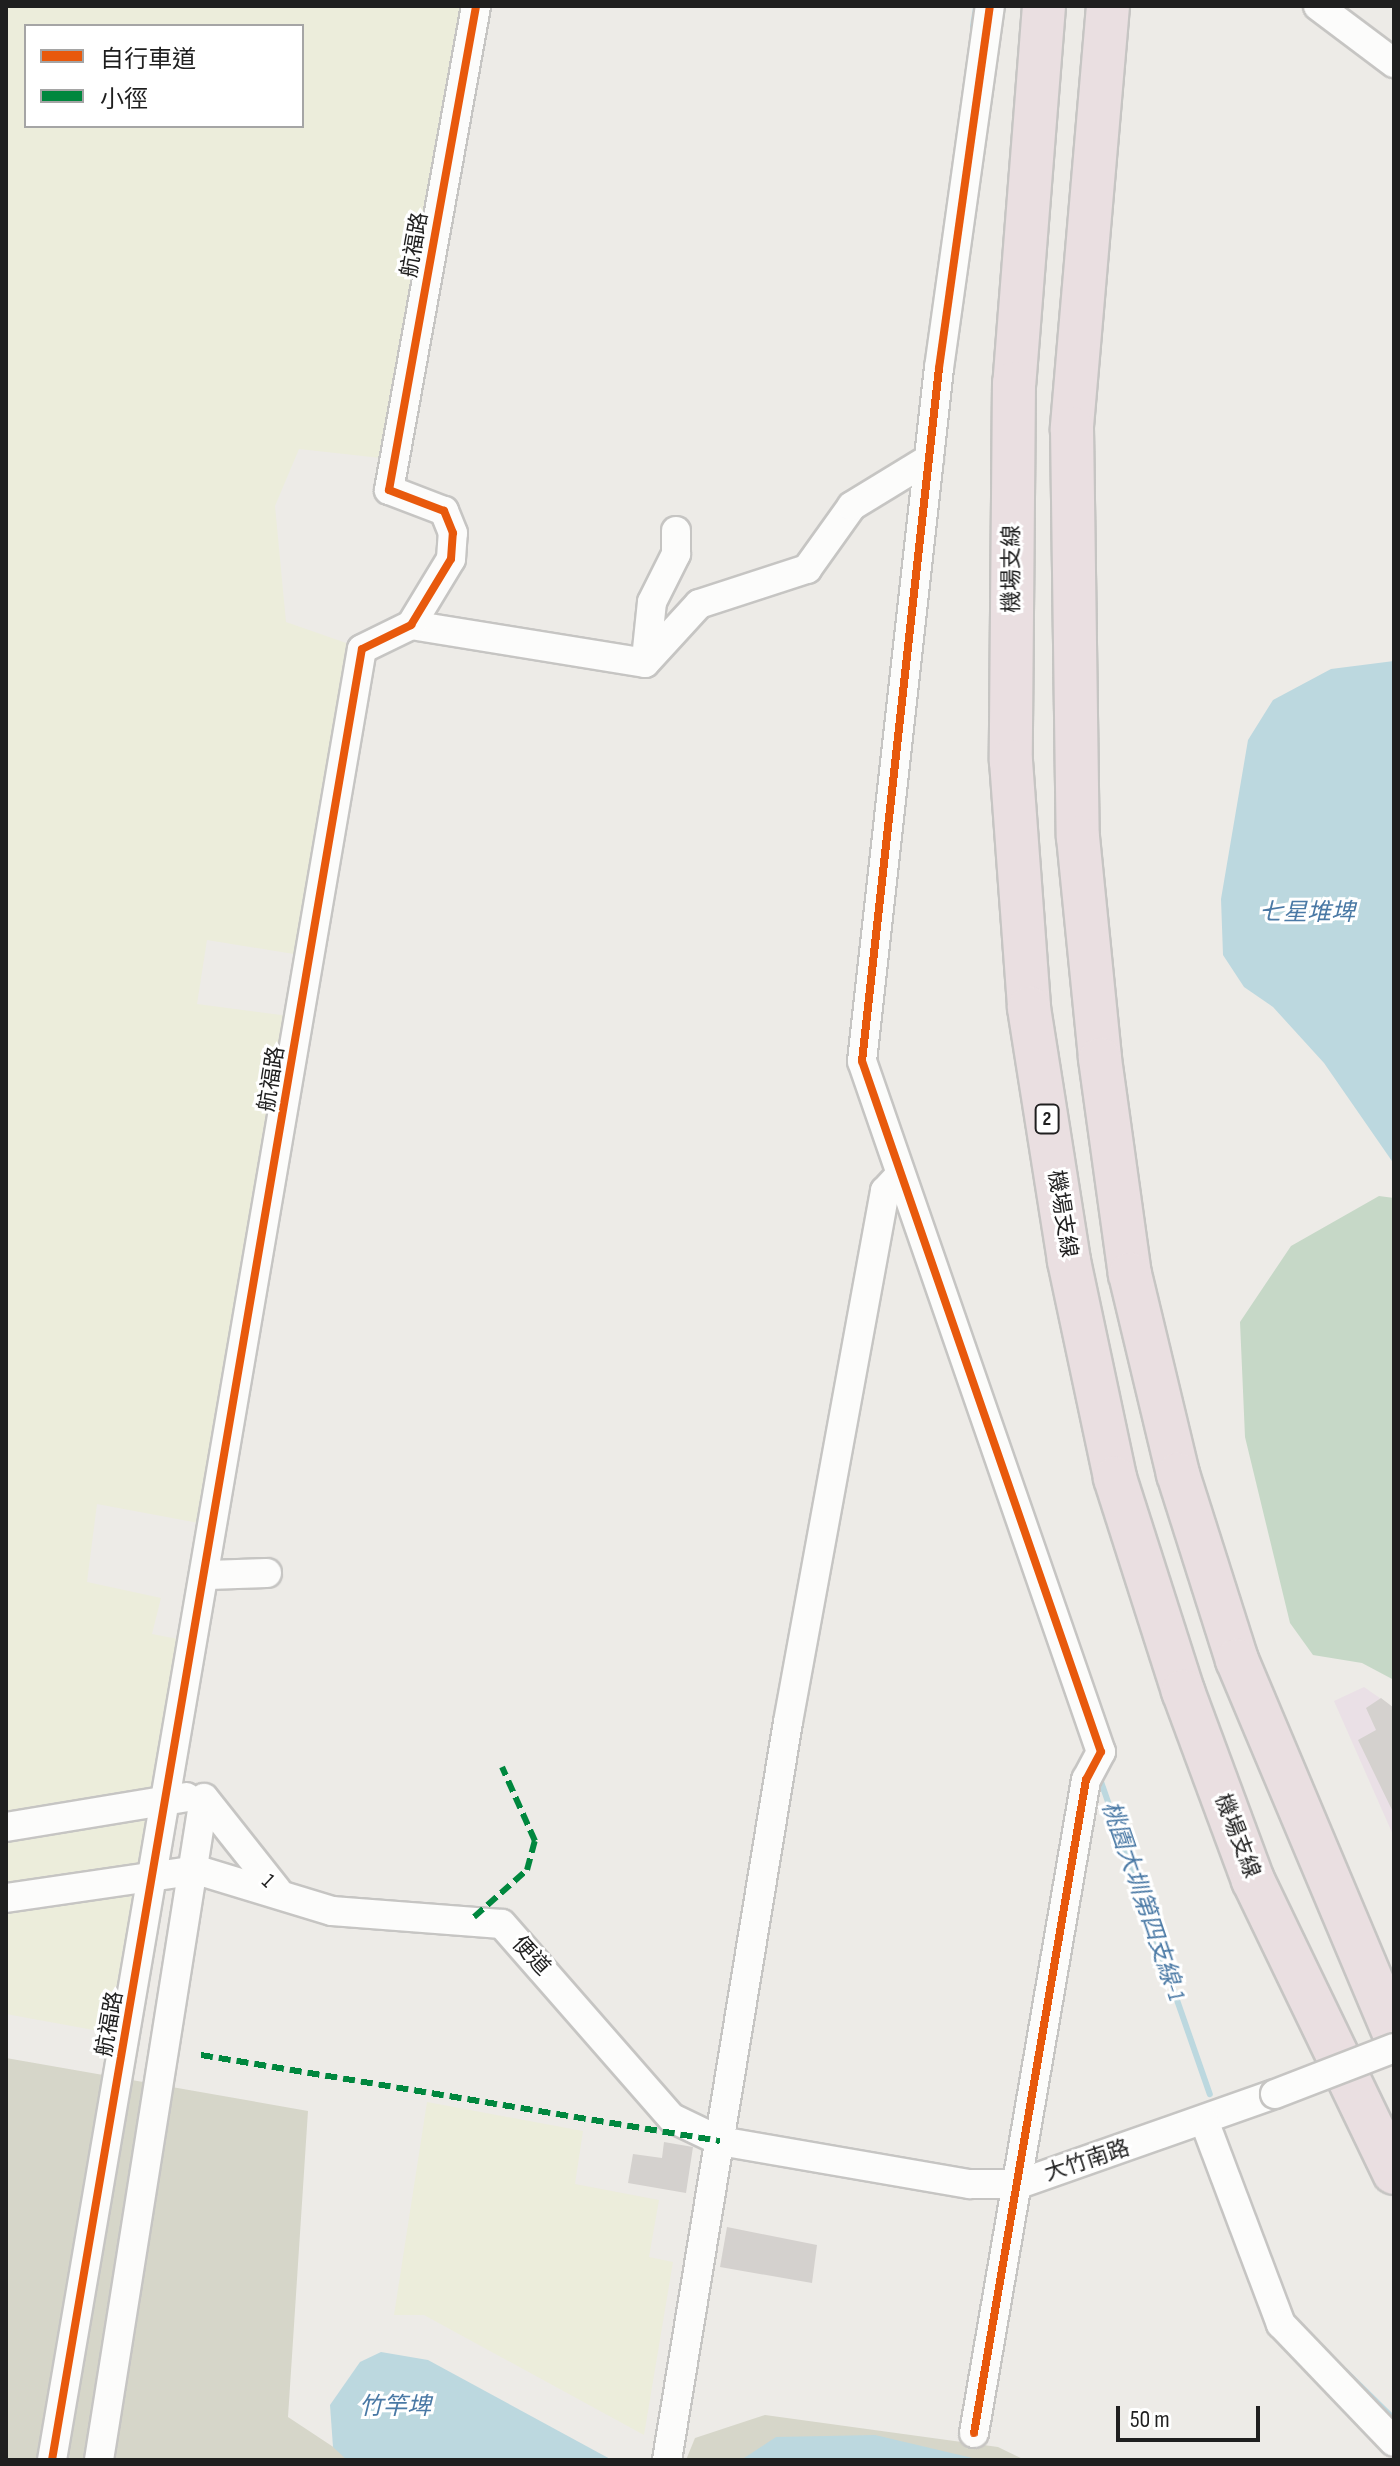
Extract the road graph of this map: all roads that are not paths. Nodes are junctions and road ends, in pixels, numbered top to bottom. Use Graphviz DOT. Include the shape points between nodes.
graph roads {
  1 [pos="476,6"];
  2 [pos="990,6"];
  3 [pos="1044,6"];
  4 [pos="1108,6"];
  5 [pos="1318,6"];
  6 [pos="1394,63"];
  7 [pos="929,459"];
  8 [pos="676,531"];
  9 [pos="411,625"];
  10 [pos="645,663"];
  11 [pos="899,1176"];
  12 [pos="267,1573"];
  13 [pos="208,1575"];
  14 [pos="171,1796"];
  15 [pos="204,1798"];
  16 [pos="6,1827"];
  17 [pos="197,1870"];
  18 [pos="158,1871"];
  19 [pos="281,1893"];
  20 [pos="6,1898"];
  21 [pos="1394,2033"];
  22 [pos="1394,2048"];
  23 [pos="1205,2123"];
  24 [pos="720,2141"];
  25 [pos="1394,2173"];
  26 [pos="1019,2184"];
  27 [pos="974,2433"];
  28 [pos="1394,2442"];
  29 [pos="52,2460"];
  30 [pos="99,2460"];
  31 [pos="667,2460"];
  1 -- 9 [label="street, 航福路" via="389,490 444,511 453,533 451,559"];
  2 -- 7 [label="street"];
  3 -- 25 [label="highway, 機場支線 / 2" via="1014,383 1011,761 1029,1008 1069,1261 1115,1478 1183,1691 1253,1880"];
  4 -- 21 [label="highway" via="1072,428 1078,837 1102,1074 1130,1274 1178,1474 1237,1660"];
  5 -- 6 [label="street"];
  7 -- 10 [label="street" via="852,506 807,569 699,604"];
  7 -- 11 [label="street" via="862,1061"];
  8 -- 10 [label="street" via="676,554 652,602"];
  9 -- 10 [label="street"];
  9 -- 13 [label="street, 航福路" via="362,649"];
  11 -- 24 [label="street" via="882,1207"];
  11 -- 26 [label="street" via="1101,1752 1086,1780"];
  12 -- 13 [label="street"];
  13 -- 14 [label="street, 航福路"];
  14 -- 15 [label="street"];
  14 -- 16 [label="street"];
  14 -- 18 [label="street, 航福路"];
  15 -- 17 [label="street"];
  15 -- 19 [label="street, 1" via="251,1866"];
  17 -- 18 [label="street, 1"];
  17 -- 19 [label="street, 1"];
  17 -- 30 [label="street"];
  18 -- 20 [label="street, 1"];
  18 -- 29 [label="street, 航福路"];
  19 -- 24 [label="street, 便道" via="332,1911 502,1924 672,2118"];
  22 -- 23 [label="street, 大竹南路, bridge"];
  23 -- 26 [label="street, 大竹南路"];
  23 -- 28 [label="street" via="1281,2324"];
  24 -- 26 [label="street, 大竹南路" via="970,2184"];
  24 -- 31 [label="street"];
  26 -- 27 [label="street"];
}
